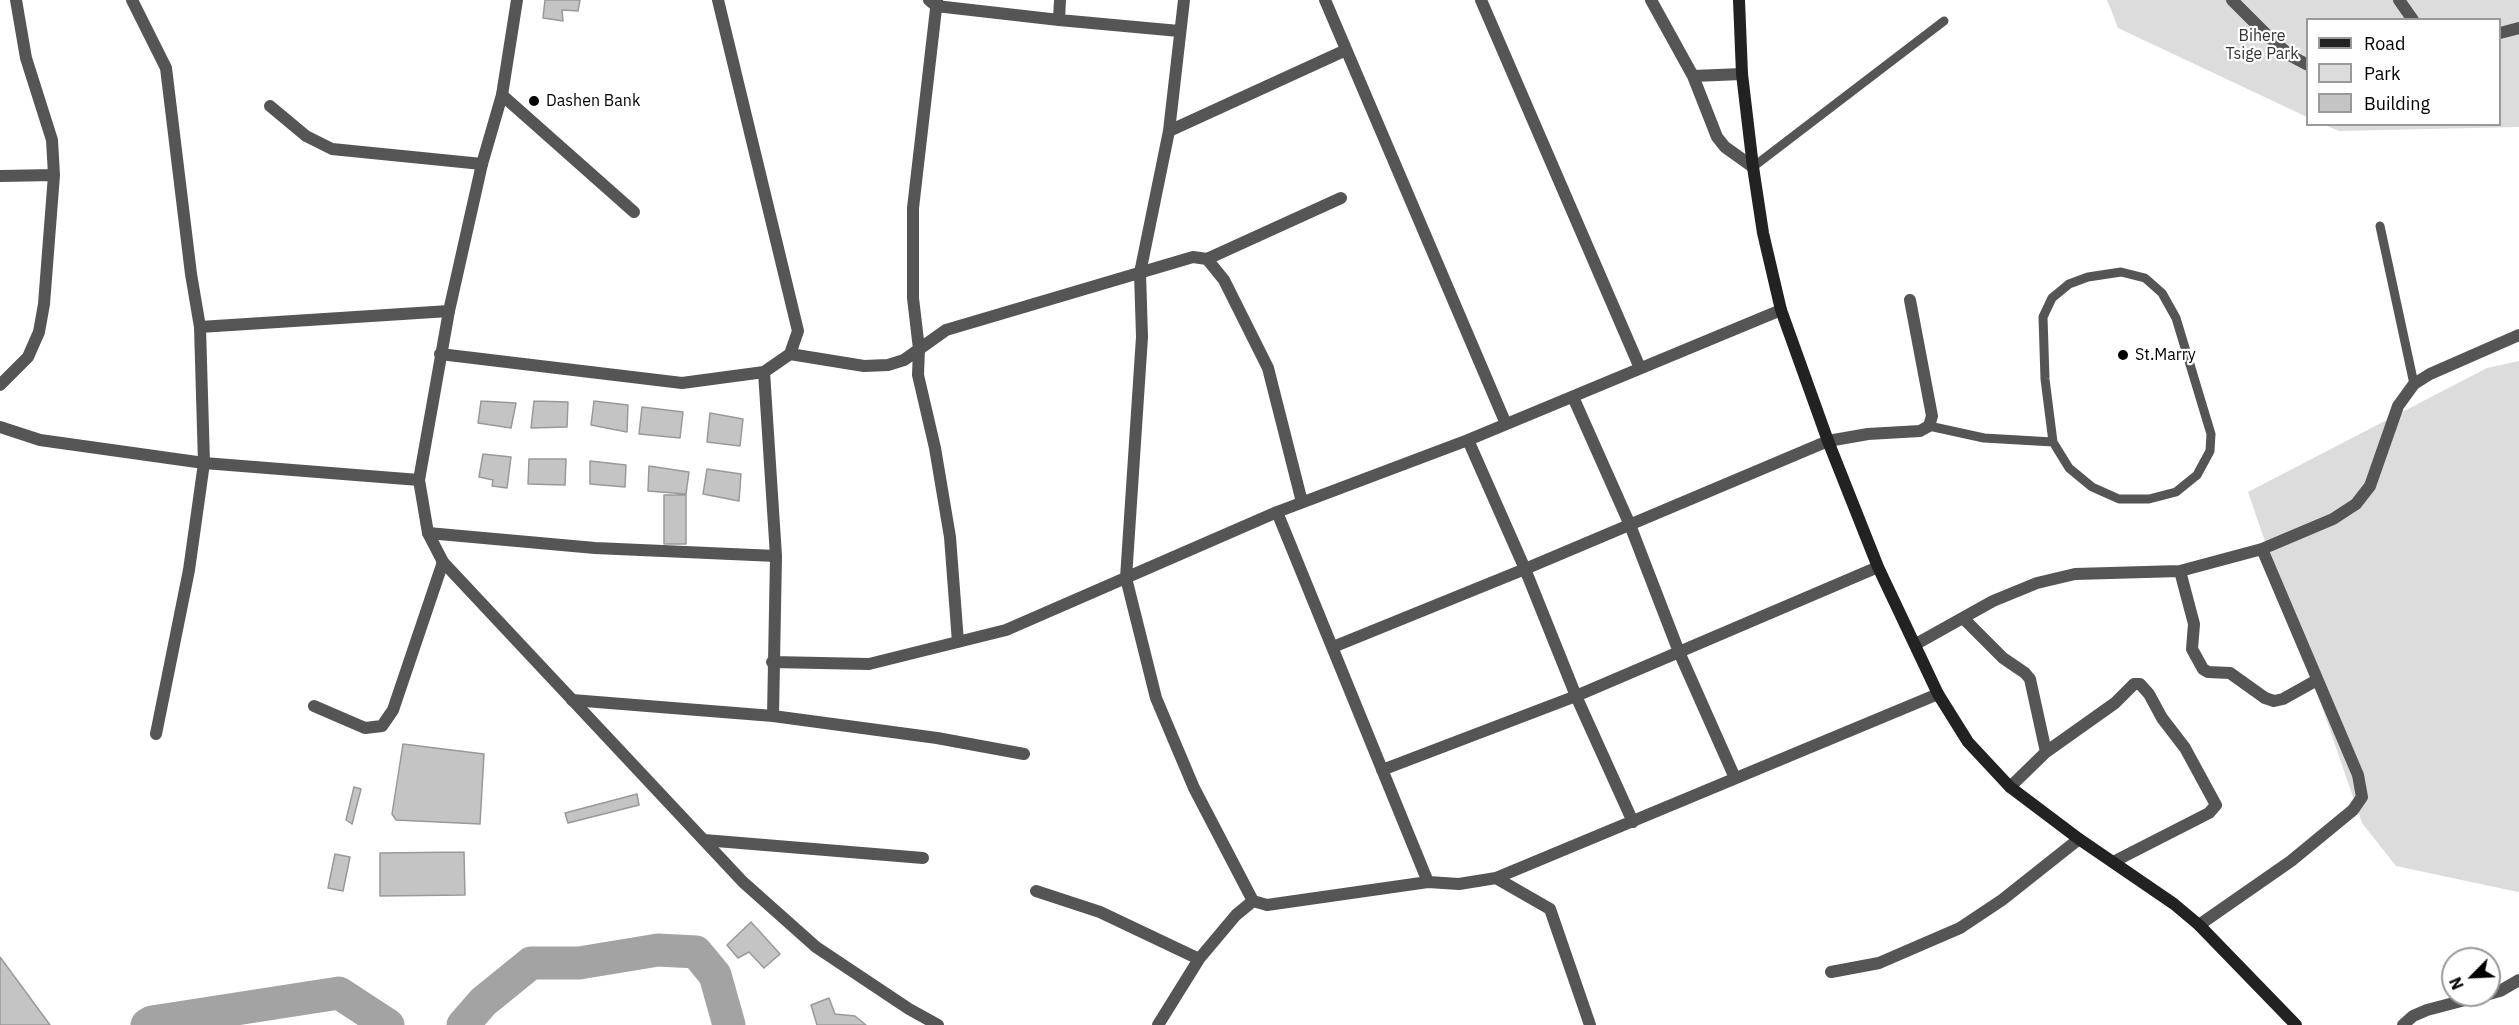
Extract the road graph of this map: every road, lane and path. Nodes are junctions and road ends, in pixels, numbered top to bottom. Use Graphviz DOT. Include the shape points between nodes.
graph roads {
  1 [pos="16,0"];
  2 [pos="132,0"];
  3 [pos="517,0"];
  4 [pos="718,0"];
  5 [pos="1060,0"];
  6 [pos="1184,0"];
  7 [pos="1325,0"];
  8 [pos="1481,0"];
  9 [pos="1651,0"];
  10 [pos="1739,0"];
  11 [pos="2232,0"];
  12 [pos="2399,0"];
  13 [pos="934,2"];
  14 [pos="2412,18"];
  15 [pos="1059,20"];
  16 [pos="1944,21"];
  17 [pos="2519,28"];
  18 [pos="1179,30"];
  19 [pos="2501,32"];
  20 [pos="1346,50"];
  21 [pos="2306,64"];
  22 [pos="1742,74"];
  23 [pos="1693,76"];
  24 [pos="502,95"];
  25 [pos="270,106"];
  26 [pos="1169,131"];
  27 [pos="482,164"];
  28 [pos="1753,167"];
  29 [pos="54,175"];
  30 [pos="0,176"];
  31 [pos="1341,198"];
  32 [pos="634,212"];
  33 [pos="2380,226"];
  34 [pos="1207,259"];
  35 [pos="1140,273"];
  36 [pos="1910,300"];
  37 [pos="449,310"];
  38 [pos="1781,310"];
  39 [pos="200,327"];
  40 [pos="2519,335"];
  41 [pos="918,349"];
  42 [pos="440,354"];
  43 [pos="790,354"];
  44 [pos="1640,368"];
  45 [pos="764,372"];
  46 [pos="2414,384"];
  47 [pos="0,385"];
  48 [pos="1573,397"];
  49 [pos="1506,424"];
  50 [pos="1929,426"];
  51 [pos="0,427"];
  52 [pos="1468,440"];
  53 [pos="1828,441"];
  54 [pos="2053,442"];
  55 [pos="204,463"];
  56 [pos="418,480"];
  57 [pos="1302,502"];
  58 [pos="1277,512"];
  59 [pos="1630,525"];
  60 [pos="428,533"];
  61 [pos="2262,549"];
  62 [pos="776,556"];
  63 [pos="443,562"];
  64 [pos="1878,567"];
  65 [pos="1525,569"];
  66 [pos="2180,571"];
  67 [pos="1126,578"];
  68 [pos="1963,618"];
  69 [pos="958,642"];
  70 [pos="1916,644"];
  71 [pos="1333,647"];
  72 [pos="1679,652"];
  73 [pos="772,662"];
  74 [pos="2317,680"];
  75 [pos="1938,694"];
  76 [pos="1576,696"];
  77 [pos="572,700"];
  78 [pos="314,706"];
  79 [pos="773,716"];
  80 [pos="156,734"];
  81 [pos="2046,752"];
  82 [pos="1024,754"];
  83 [pos="1383,770"];
  84 [pos="1735,778"];
  85 [pos="2010,787"];
  86 [pos="1633,822"];
  87 [pos="2079,839"];
  88 [pos="704,840"];
  89 [pos="923,858"];
  90 [pos="2113,862"];
  91 [pos="1496,878"];
  92 [pos="1428,882"];
  93 [pos="1036,891"];
  94 [pos="1253,901"];
  95 [pos="2199,925"];
  96 [pos="1199,959"];
  97 [pos="1831,972"];
  98 [pos="2519,980"];
  99 [pos="2501,990"];
  100 [pos="2441,1006"];
  101 [pos="938,1025"];
  102 [pos="1158,1025"];
  103 [pos="1590,1025"];
  104 [pos="2296,1025"];
  105 [pos="2403,1025"];
  1 -- 29 [label="street" via="26,58 52,140"];
  2 -- 39 [label="street" via="166,68"];
  3 -- 24 [label="street"];
  4 -- 43 [label="street" via="798,331"];
  5 -- 15 [label="street"];
  6 -- 18 [label="street"];
  7 -- 20 [label="street"];
  8 -- 44 [label="street"];
  9 -- 23 [label="street"];
  10 -- 22 [label="main road"];
  11 -- 21 [label="street" via="2271,39"];
  12 -- 14 [label="street"];
  13 -- 15 [label="street"];
  13 -- 41 [label="street" via="914,208 913,298"];
  15 -- 18 [label="street"];
  16 -- 28 [label="lane"];
  17 -- 19 [label="street"];
  18 -- 26 [label="street"];
  20 -- 26 [label="street"];
  20 -- 49 [label="street"];
  22 -- 23 [label="street"];
  22 -- 28 [label="main road"];
  23 -- 28 [label="street" via="1717,136 1725,147"];
  24 -- 27 [label="street"];
  24 -- 32 [label="street"];
  25 -- 27 [label="street" via="306,136 332,148"];
  26 -- 35 [label="street"];
  27 -- 37 [label="street"];
  28 -- 38 [label="main road"];
  29 -- 30 [label="street"];
  29 -- 47 [label="street" via="39,332 28,357"];
  31 -- 34 [label="street"];
  33 -- 46 [label="lane"];
  34 -- 35 [label="street" via="1193,257"];
  34 -- 57 [label="street" via="1224,280 1268,368"];
  35 -- 41 [label="street" via="946,330"];
  35 -- 67 [label="street" via="1142,337"];
  36 -- 50 [label="street" via="1932,416"];
  37 -- 39 [label="street"];
  37 -- 42 [label="street"];
  38 -- 44 [label="street"];
  38 -- 53 [label="main road"];
  39 -- 55 [label="street"];
  40 -- 46 [label="street"];
  41 -- 43 [label="street" via="904,360 864,366"];
  41 -- 69 [label="street" via="918,375 950,537"];
  42 -- 45 [label="street" via="682,383"];
  42 -- 56 [label="street"];
  43 -- 45 [label="street"];
  44 -- 48 [label="street"];
  45 -- 62 [label="street"];
  46 -- 61 [label="street" via="2398,406 2370,486 2356,504 2333,519"];
  48 -- 49 [label="street"];
  48 -- 59 [label="street"];
  49 -- 52 [label="street"];
  50 -- 53 [label="street" via="1920,431"];
  50 -- 54 [label="lane" via="1984,438"];
  51 -- 55 [label="street" via="40,440"];
  52 -- 57 [label="street"];
  52 -- 65 [label="street"];
  53 -- 59 [label="street"];
  53 -- 64 [label="main road"];
  54 -- 54 [label="lane" via="2043,317 2052,298 2069,284 2088,276 2121,272 2145,278 2162,293 2176,318 2211,434 2210,451 2198,475 2176,492 2150,499 2119,499 2092,487 2069,468"];
  55 -- 56 [label="street"];
  55 -- 80 [label="street" via="189,570"];
  56 -- 60 [label="street"];
  57 -- 58 [label="street"];
  58 -- 67 [label="street"];
  58 -- 71 [label="street"];
  59 -- 65 [label="street"];
  59 -- 72 [label="street"];
  60 -- 62 [label="street" via="595,548"];
  60 -- 63 [label="street"];
  61 -- 66 [label="street"];
  61 -- 74 [label="street"];
  62 -- 73 [label="street"];
  63 -- 77 [label="street"];
  63 -- 78 [label="street" via="393,710 381,726 365,728"];
  64 -- 70 [label="main road"];
  64 -- 72 [label="street"];
  65 -- 71 [label="street"];
  65 -- 76 [label="street"];
  66 -- 68 [label="street" via="2075,574 2037,583"];
  66 -- 74 [label="street" via="2194,624 2192,649 2203,669 2230,673 2274,701"];
  67 -- 69 [label="street" via="1006,630"];
  67 -- 94 [label="street" via="1156,698 1194,788"];
  68 -- 70 [label="street"];
  68 -- 81 [label="street" via="2030,679"];
  69 -- 73 [label="street" via="869,664"];
  70 -- 75 [label="main road"];
  71 -- 83 [label="street"];
  72 -- 76 [label="street"];
  72 -- 84 [label="street"];
  73 -- 79 [label="street"];
  74 -- 95 [label="street" via="2358,775 2362,798 2353,810 2290,861"];
  75 -- 84 [label="street"];
  75 -- 85 [label="main road" via="1968,742"];
  76 -- 83 [label="street"];
  76 -- 86 [label="street"];
  77 -- 79 [label="street"];
  77 -- 88 [label="street"];
  79 -- 82 [label="street"];
  81 -- 85 [label="street"];
  81 -- 90 [label="street" via="2137,683 2149,694 2185,748 2215,800 2214,809"];
  83 -- 92 [label="street"];
  84 -- 86 [label="street"];
  85 -- 87 [label="main road"];
  86 -- 91 [label="street"];
  87 -- 90 [label="main road"];
  87 -- 97 [label="street" via="1960,928 1879,963"];
  88 -- 89 [label="street"];
  88 -- 101 [label="street" via="743,882 816,947"];
  90 -- 95 [label="main road"];
  91 -- 92 [label="street" via="1459,884"];
  91 -- 103 [label="street" via="1550,909"];
  92 -- 94 [label="street" via="1266,905"];
  93 -- 96 [label="street" via="1100,912"];
  94 -- 96 [label="street"];
  95 -- 104 [label="main road"];
  96 -- 102 [label="street"];
  98 -- 99 [label="street"];
  100 -- 105 [label="street" via="2413,1016"];
}
